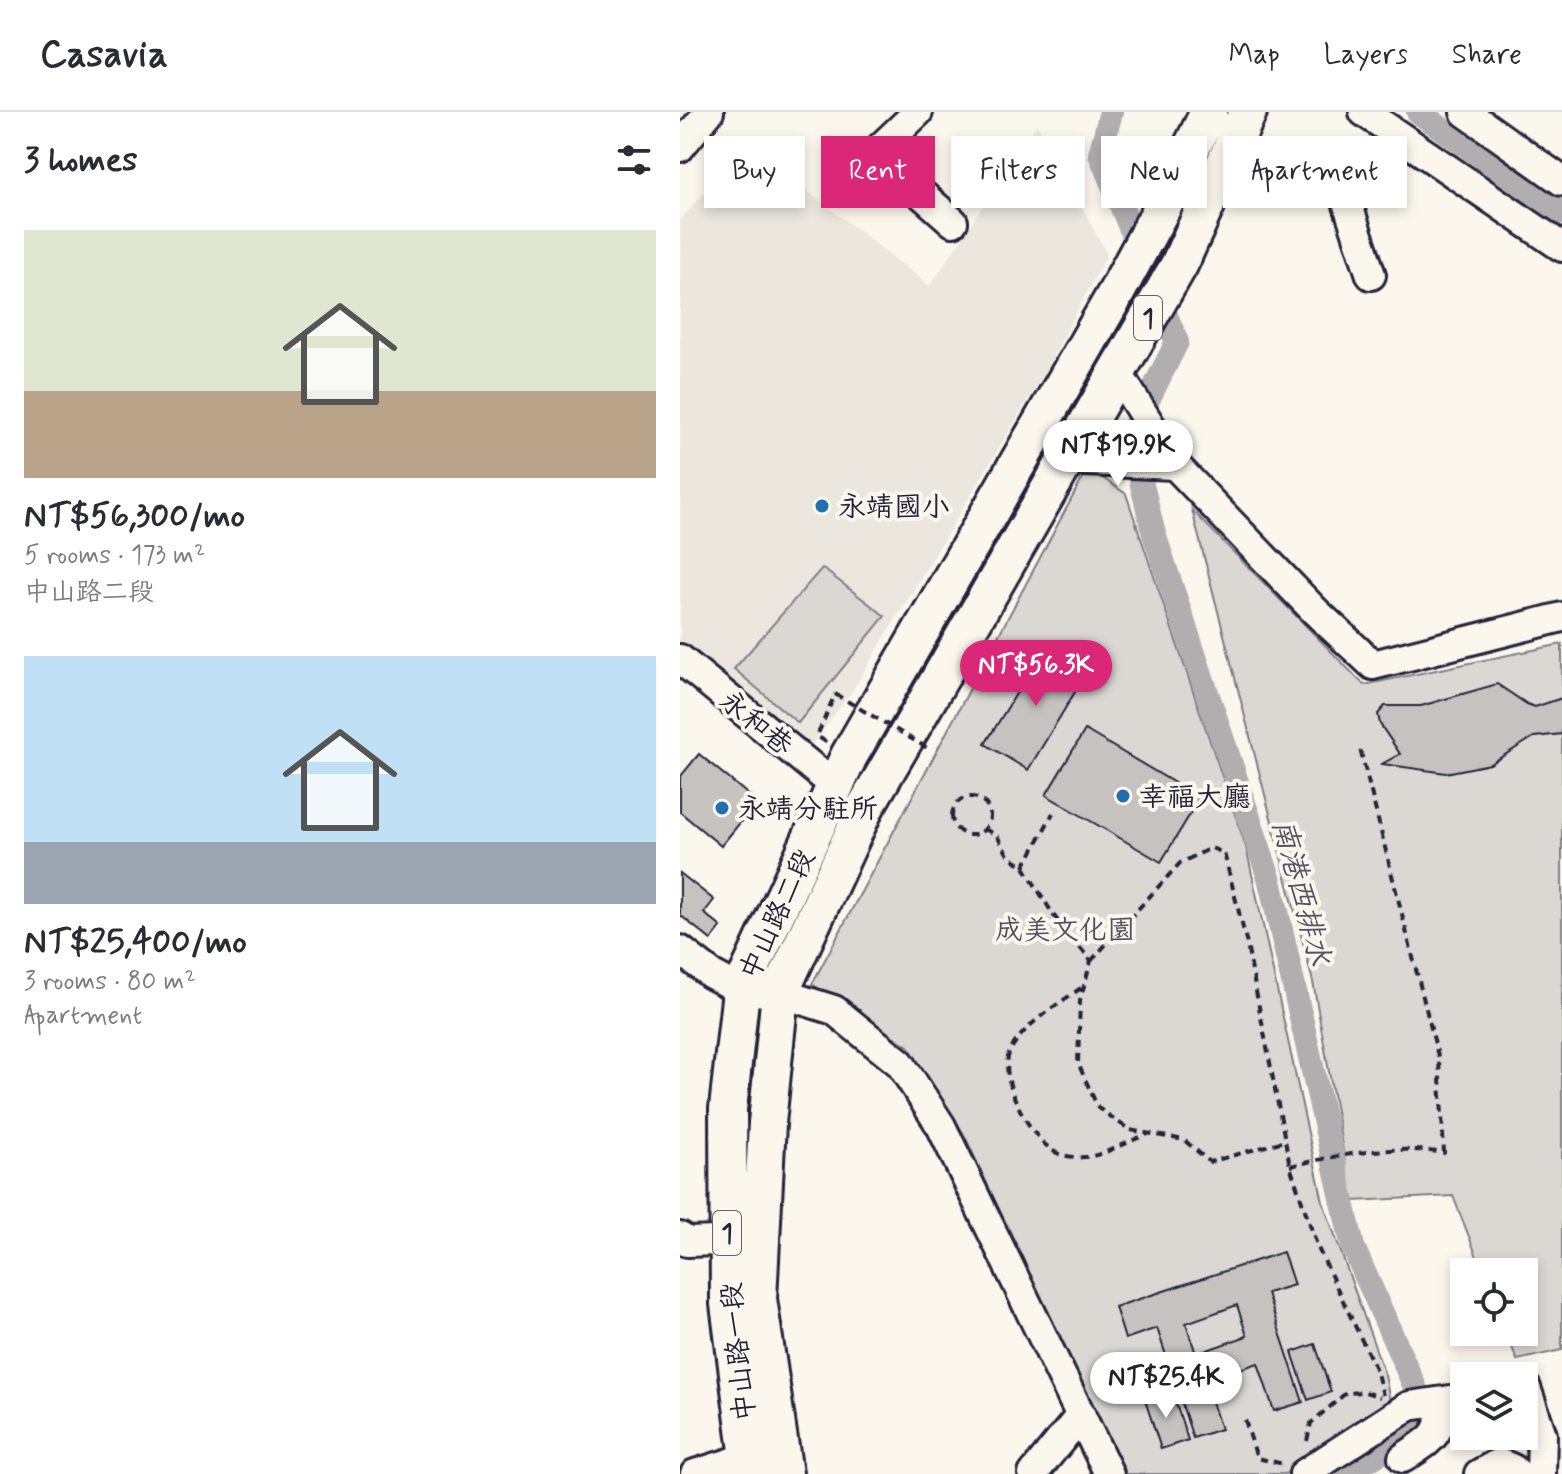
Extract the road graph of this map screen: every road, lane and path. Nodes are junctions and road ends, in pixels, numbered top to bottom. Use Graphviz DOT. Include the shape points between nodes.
graph roads {
  1 [pos="709,112"];
  2 [pos="918,112"];
  3 [pos="1209,112"];
  4 [pos="1248,112"];
  5 [pos="1364,112"];
  6 [pos="1465,112"];
  7 [pos="1398,136"];
  8 [pos="1407,142"];
  9 [pos="680,147"];
  10 [pos="1562,181"];
  11 [pos="1349,208"];
  12 [pos="953,222"];
  13 [pos="1562,247"];
  14 [pos="1371,275"];
  15 [pos="1117,372"];
  16 [pos="1064,460"];
  17 [pos="1175,465"];
  18 [pos="1562,617"];
  19 [pos="680,659"];
  20 [pos="817,736"];
  21 [pos="1359,745"];
  22 [pos="929,749"];
  23 [pos="834,785"];
  24 [pos="1053,813"];
  25 [pos="985,829"];
  26 [pos="1024,867"];
  27 [pos="680,950"];
  28 [pos="1091,961"];
  29 [pos="1083,986"];
  30 [pos="741,990"];
  31 [pos="780,993"];
  32 [pos="1148,1134"];
  33 [pos="1284,1141"];
  34 [pos="1290,1166"];
  35 [pos="680,1237"];
  36 [pos="744,1240"];
  37 [pos="1450,1401"];
  38 [pos="1450,1408"];
  39 [pos="1081,1415"];
  40 [pos="1245,1420"];
  41 [pos="1538,1423"];
  42 [pos="1306,1444"];
  43 [pos="1403,1458"];
  44 [pos="750,1465"];
  45 [pos="1300,1467"];
  46 [pos="695,1474"];
  47 [pos="784,1474"];
  48 [pos="1033,1474"];
  49 [pos="1109,1474"];
  50 [pos="1479,1474"];
  51 [pos="1518,1474"];
  52 [pos="1541,1474"];
  1 -- 9 [label="street"];
  2 -- 12 [label="street" via="875,153"];
  3 -- 23 [label="main road, 中山路二段 / 1" via="1116,293"];
  4 -- 15 [label="main road, 1" via="1179,265"];
  5 -- 7 [label="street"];
  6 -- 10 [label="street"];
  8 -- 13 [label="street"];
  11 -- 14 [label="street"];
  15 -- 16 [label="main road, 中山路二段 / 1"];
  15 -- 17 [label="street"];
  16 -- 17 [label="street"];
  16 -- 31 [label="main road, 中山路二段 / 1" via="866,806"];
  17 -- 18 [label="street" via="1373,665"];
  19 -- 23 [label="street, 永和巷"];
  20 -- 22 [label="path, bridge" via="835,694"];
  21 -- 34 [label="path" via="1439,1060 1444,1153 1417,1148"];
  23 -- 30 [label="main road, 中山路二段 / 1"];
  24 -- 26 [label="path"];
  25 -- 25 [label="path" via="990,816 983,802 969,798 956,806 953,821 963,833 975,835"];
  25 -- 26 [label="path"];
  26 -- 28 [label="path" via="1054,916"];
  27 -- 30 [label="street"];
  28 -- 29 [label="path"];
  28 -- 33 [label="path" via="1180,863 1211,848 1224,853"];
  29 -- 32 [label="path" via="1078,1063 1098,1108 1130,1130"];
  29 -- 32 [label="path" via="1040,1017 1010,1050 1005,1070 1015,1099 1035,1134 1059,1154 1085,1158"];
  30 -- 31 [label="street"];
  30 -- 36 [label="main road, 中山路一段 / 1" via="728,1109"];
  31 -- 36 [label="main road, 中山路一段 / 1" via="767,1123"];
  31 -- 39 [label="street" via="834,1010 900,1063 941,1126"];
  32 -- 33 [label="path" via="1184,1140 1210,1162"];
  33 -- 34 [label="path"];
  34 -- 42 [label="path" via="1318,1248 1376,1370 1383,1397 1346,1393 1311,1423"];
  35 -- 36 [label="street" via="687,1242"];
  36 -- 44 [label="main road, 中山路一段 / 1" via="729,1304"];
  36 -- 47 [label="main road, 中山路一段 / 1"];
  37 -- 45 [label="street" via="1409,1406"];
  38 -- 43 [label="street" via="1435,1437"];
  39 -- 48 [label="street"];
  39 -- 49 [label="street"];
  40 -- 45 [label="path" via="1257,1458"];
  41 -- 52 [label="street"];
  44 -- 46 [label="street"];
  50 -- 51 [label="street" via="1499,1463"];
}
